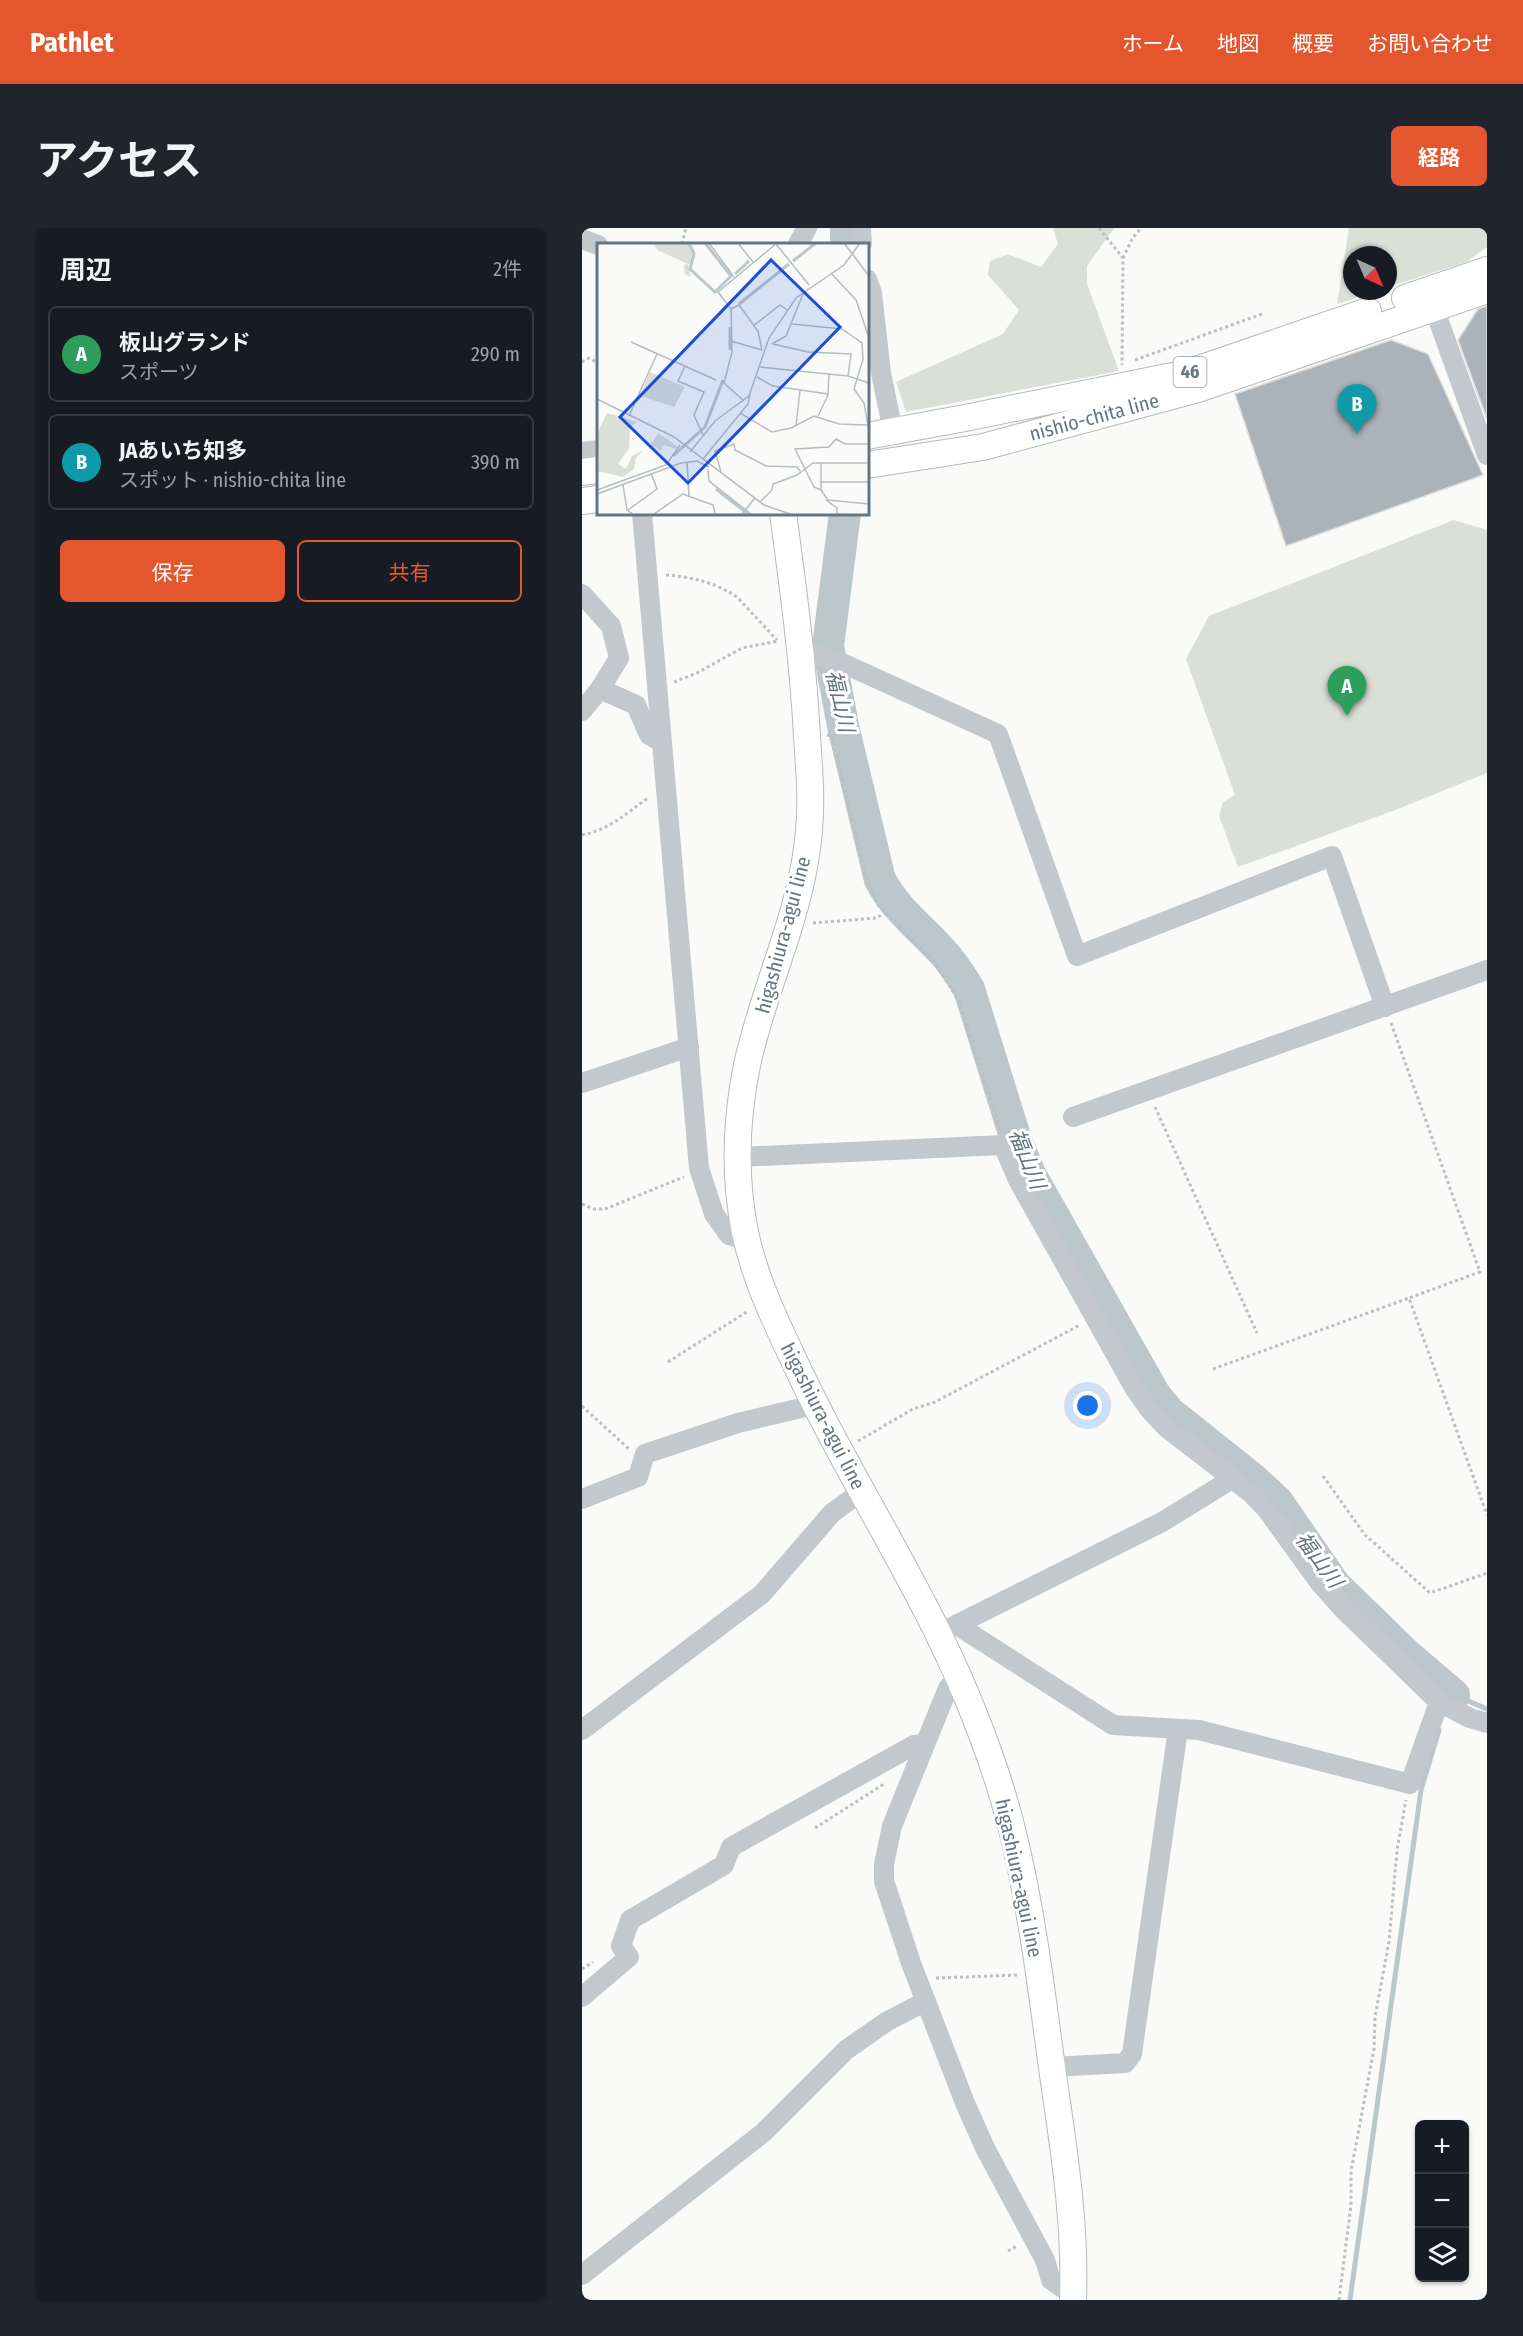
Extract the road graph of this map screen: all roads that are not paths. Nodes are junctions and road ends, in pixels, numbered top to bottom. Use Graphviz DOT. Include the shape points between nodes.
graph roads {
  1 [pos="807,228"];
  2 [pos="861,228"];
  3 [pos="582,239"];
  4 [pos="799,243"];
  5 [pos="862,243"];
  6 [pos="597,245"];
  7 [pos="1487,270"];
  8 [pos="868,282"];
  9 [pos="1487,290"];
  10 [pos="1430,299"];
  11 [pos="881,434"];
  12 [pos="597,450"];
  13 [pos="582,452"];
  14 [pos="1487,455"];
  15 [pos="877,464"];
  16 [pos="597,470"];
  17 [pos="582,472"];
  18 [pos="597,498"];
  19 [pos="582,501"];
  20 [pos="642,514"];
  21 [pos="783,514"];
  22 [pos="582,594"];
  23 [pos="807,649"];
  24 [pos="600,689"];
  25 [pos="582,711"];
  26 [pos="660,741"];
  27 [pos="1487,970"];
  28 [pos="1385,1007"];
  29 [pos="689,1047"];
  30 [pos="582,1083"];
  31 [pos="1073,1117"];
  32 [pos="738,1157"];
  33 [pos="747,1240"];
  34 [pos="814,1405"];
  35 [pos="1232,1479"];
  36 [pos="862,1491"];
  37 [pos="582,1499"];
  38 [pos="948,1629"];
  39 [pos="957,1679"];
  40 [pos="1439,1702"];
  41 [pos="1487,1722"];
  42 [pos="1178,1729"];
  43 [pos="582,1730"];
  44 [pos="925,1744"];
  45 [pos="923,1992"];
  46 [pos="582,1997"];
  47 [pos="1052,2067"];
  48 [pos="582,2275"];
  49 [pos="1073,2297"];
  1 -- 4 [label="street"];
  2 -- 5 [label="street"];
  3 -- 6 [label="street"];
  7 -- 10 [label="main road, nishio-chita line / 46"];
  8 -- 11 [label="street" via="881,373"];
  9 -- 10 [label="main road, nishio-chita line / 46"];
  10 -- 11 [label="main road, nishio-chita line / 46" via="1187,373 1124,375"];
  10 -- 14 [label="street"];
  10 -- 15 [label="main road, nishio-chita line / 46" via="1198,389 983,447"];
  12 -- 13 [label="street"];
  16 -- 17 [label="main road"];
  18 -- 19 [label="main road"];
  20 -- 26 [label="street"];
  21 -- 23 [label="main road, higashiura-agui line"];
  22 -- 24 [label="street" via="611,626 619,658"];
  23 -- 28 [label="street" via="998,734 1077,956 1332,856"];
  23 -- 32 [label="main road, higashiura-agui line" via="809,830 803,873 747,1063"];
  24 -- 25 [label="street"];
  24 -- 26 [label="street" via="636,705 649,735"];
  26 -- 29 [label="street"];
  27 -- 28 [label="street"];
  28 -- 31 [label="street"];
  29 -- 30 [label="street"];
  29 -- 33 [label="street" via="700,1172 714,1214 729,1235"];
  32 -- 33 [label="main road, higashiura-agui line"];
  32 -- 35 [label="street" via="1003,1145 1018,1180 1149,1410"];
  33 -- 34 [label="main road, higashiura-agui line" via="766,1299"];
  34 -- 36 [label="main road, higashiura-agui line"];
  34 -- 37 [label="street" via="738,1423 645,1454 638,1477"];
  35 -- 38 [label="street" via="1162,1522"];
  35 -- 40 [label="street" via="1267,1510 1344,1610"];
  36 -- 38 [label="main road, higashiura-agui line"];
  36 -- 43 [label="street" via="832,1513 762,1594"];
  38 -- 39 [label="main road, higashiura-agui line"];
  38 -- 42 [label="street" via="967,1634 1113,1725"];
  39 -- 44 [label="street" via="948,1688"];
  39 -- 47 [label="main road, higashiura-agui line" via="988,1754 1013,1835"];
  40 -- 41 [label="street"];
  40 -- 42 [label="street" via="1410,1784 1199,1730"];
  42 -- 47 [label="street" via="1132,2054 1125,2063"];
  44 -- 45 [label="street" via="892,1826 884,1864 888,1897"];
  44 -- 46 [label="street" via="914,1745 731,1847 724,1865 630,1920 621,1946 629,1957"];
  45 -- 48 [label="street" via="846,2050 764,2132"];
  45 -- 49 [label="street" via="985,2148 1045,2260 1051,2280"];
  47 -- 49 [label="main road, higashiura-agui line" via="1071,2200"];
}
